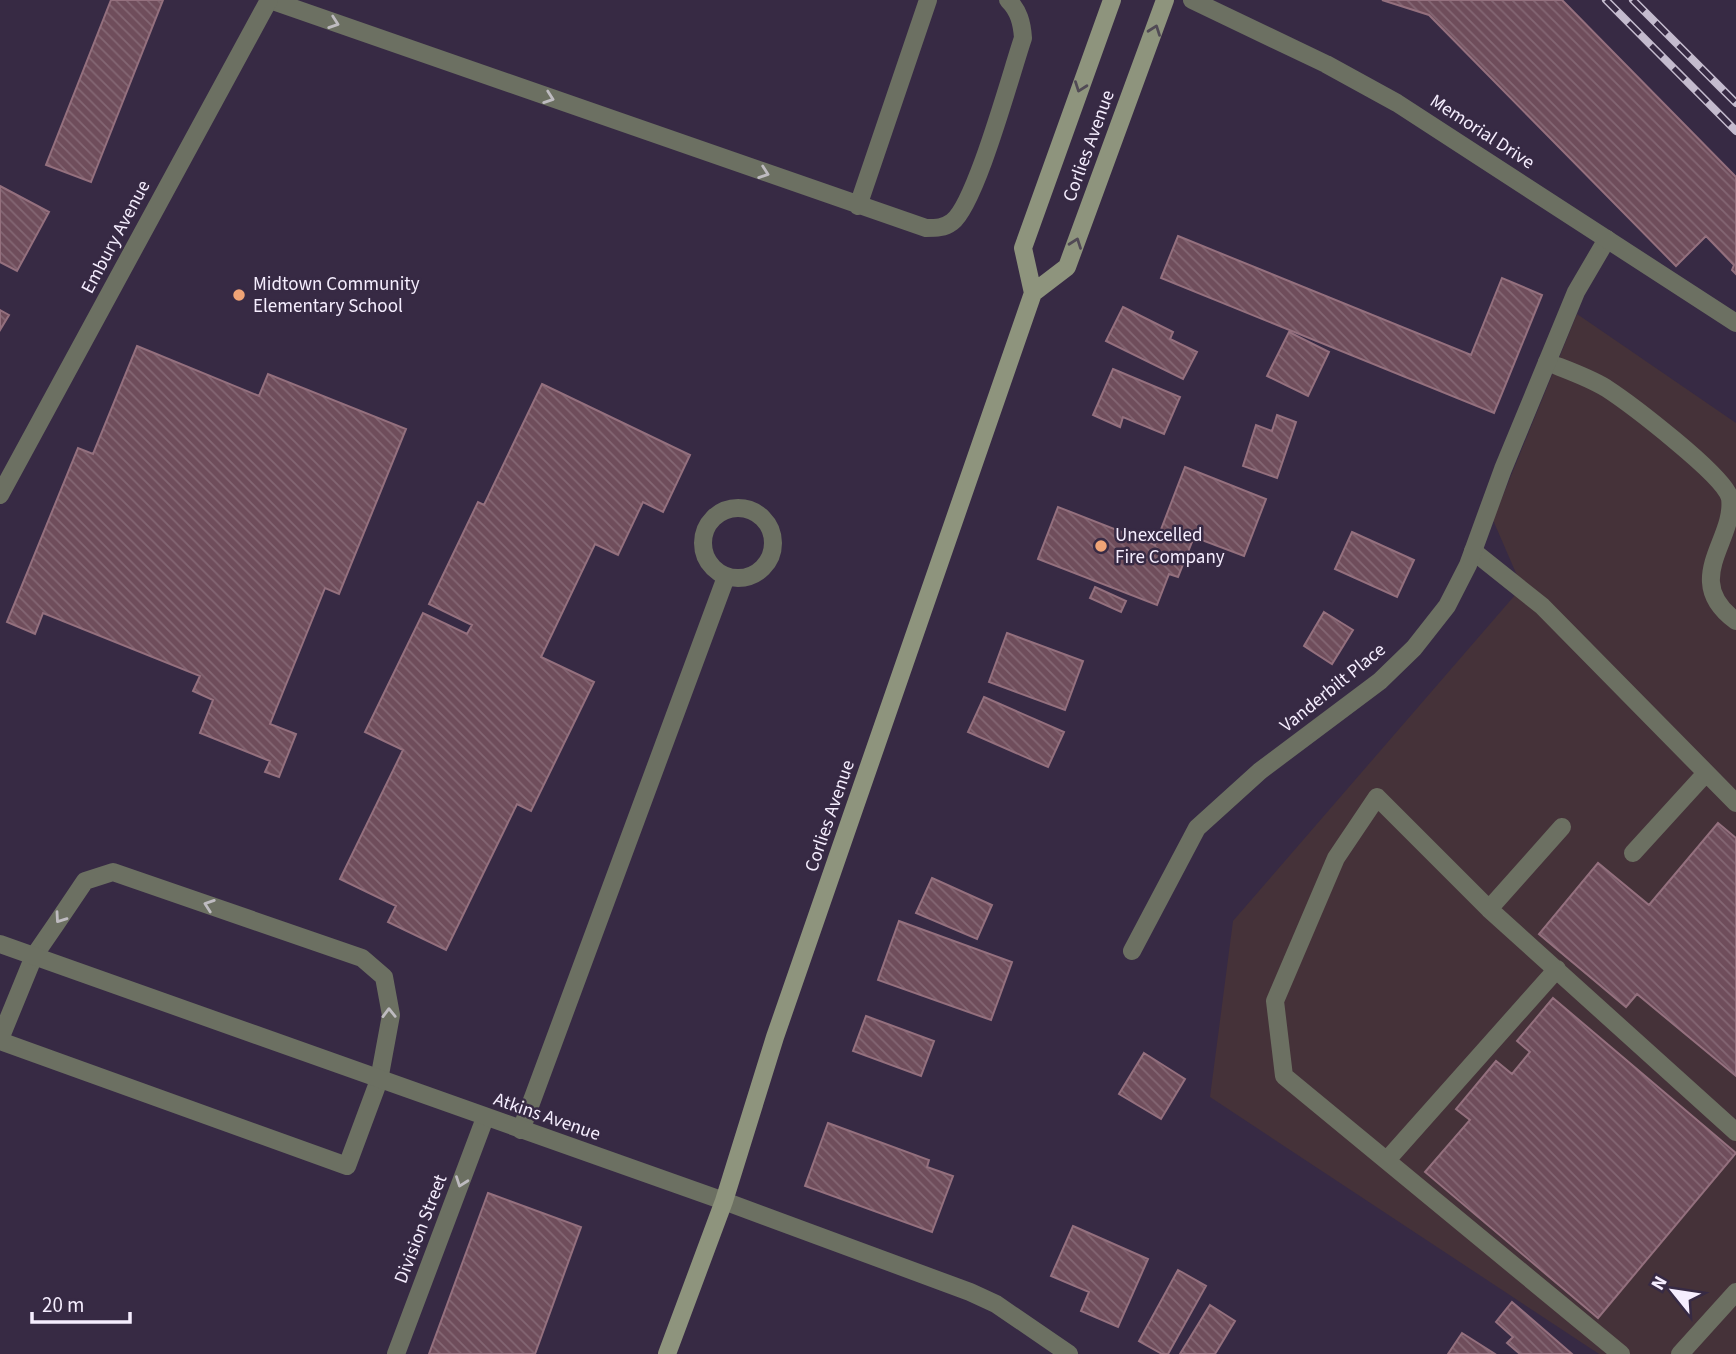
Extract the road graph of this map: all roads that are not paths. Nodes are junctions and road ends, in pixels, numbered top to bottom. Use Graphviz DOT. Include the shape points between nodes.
graph roads {
  1 [pos="269,0"];
  2 [pos="928,0"];
  3 [pos="1008,0"];
  4 [pos="1112,0"];
  5 [pos="1166,0"];
  6 [pos="1192,0"];
  7 [pos="858,206"];
  8 [pos="1607,239"];
  9 [pos="1033,293"];
  10 [pos="1736,323"];
  11 [pos="1547,362"];
  12 [pos="0,495"];
  13 [pos="1473,551"];
  14 [pos="726,577"];
  15 [pos="1736,621"];
  16 [pos="1706,773"];
  17 [pos="1736,803"];
  18 [pos="1562,827"];
  19 [pos="1633,853"];
  20 [pos="1489,909"];
  21 [pos="0,944"];
  22 [pos="1132,951"];
  23 [pos="34,956"];
  24 [pos="1557,970"];
  25 [pos="0,1040"];
  26 [pos="379,1080"];
  27 [pos="485,1118"];
  28 [pos="521,1130"];
  29 [pos="1736,1132"];
  30 [pos="1387,1160"];
  31 [pos="724,1201"];
  32 [pos="1736,1292"];
  33 [pos="396,1354"];
  34 [pos="667,1354"];
  35 [pos="1069,1354"];
  36 [pos="1621,1354"];
  37 [pos="1680,1354"];
  1 -- 7 [label="street, one-way"];
  1 -- 12 [label="street, Embury Avenue"];
  2 -- 7 [label="street"];
  3 -- 7 [label="street" via="1022,25 1023,38 962,211 941,228 926,228"];
  4 -- 9 [label="main road, Corlies Avenue, one-way" via="1023,248"];
  9 -- 5 [label="main road, Corlies Avenue, one-way" via="1067,267"];
  6 -- 8 [label="street, Memorial Drive" via="1397,103"];
  8 -- 10 [label="street, Memorial Drive"];
  8 -- 11 [label="street, Vanderbilt Place" via="1576,292"];
  9 -- 31 [label="main road, Corlies Avenue" via="775,1037"];
  11 -- 13 [label="street, Vanderbilt Place"];
  11 -- 15 [label="street" via="1607,389 1724,485 1730,499 1729,514 1713,568 1712,591 1725,613"];
  13 -- 16 [label="street" via="1542,606"];
  13 -- 22 [label="street, Vanderbilt Place" via="1447,606 1414,648 1380,681 1260,771 1197,828"];
  14 -- 14 [label="street" via="754,575 773,551 773,533 755,512 724,510 706,530 706,558"];
  14 -- 28 [label="street"];
  16 -- 17 [label="street"];
  16 -- 19 [label="street"];
  18 -- 20 [label="street"];
  20 -- 24 [label="street"];
  20 -- 30 [label="street" via="1377,797 1336,858 1275,1001 1284,1076"];
  21 -- 23 [label="street, Atkins Avenue"];
  23 -- 25 [label="street"];
  23 -- 26 [label="street, Atkins Avenue"];
  26 -- 23 [label="street, one-way" via="391,1015 384,977 362,958 113,872 85,880"];
  24 -- 29 [label="street"];
  24 -- 30 [label="street"];
  25 -- 26 [label="street" via="347,1166"];
  26 -- 27 [label="street, Atkins Avenue"];
  27 -- 28 [label="street, Atkins Avenue"];
  27 -- 33 [label="street, Division Street, one-way"];
  28 -- 31 [label="street, Atkins Avenue"];
  30 -- 36 [label="street"];
  31 -- 34 [label="main road, Corlies Avenue"];
  31 -- 35 [label="street, Atkins Avenue" via="970,1292 996,1304"];
  32 -- 37 [label="street"];
}
